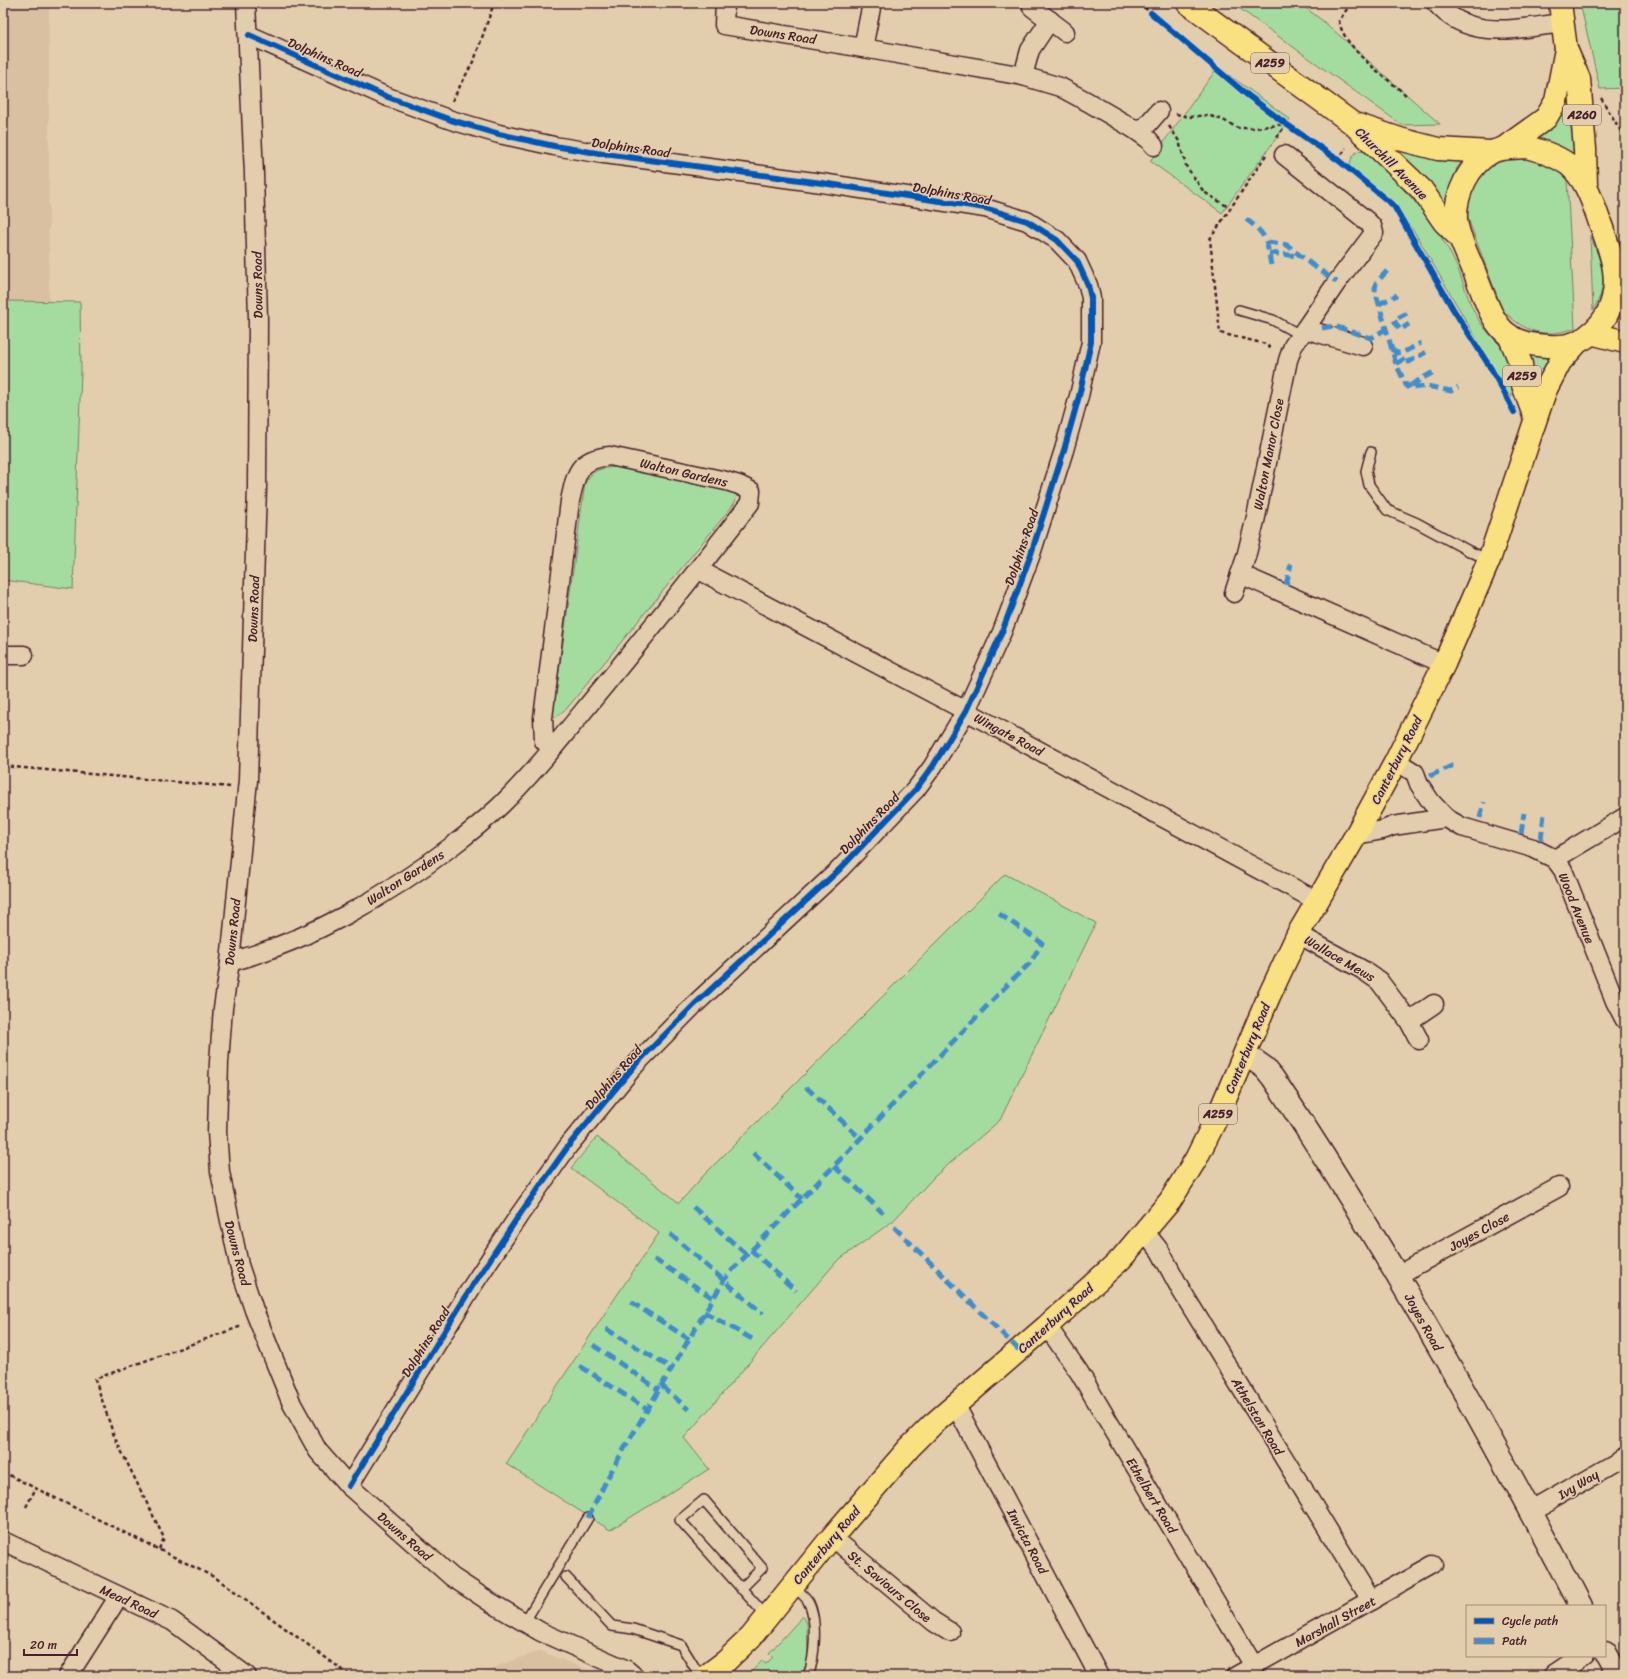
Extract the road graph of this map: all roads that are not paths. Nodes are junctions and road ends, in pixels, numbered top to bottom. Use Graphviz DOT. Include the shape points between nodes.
graph roads {
  1 [pos="246,3"];
  2 [pos="725,3"];
  3 [pos="872,3"];
  4 [pos="1188,3"];
  5 [pos="1436,3"];
  6 [pos="1032,7"];
  7 [pos="1562,13"];
  8 [pos="1050,20"];
  9 [pos="1066,32"];
  10 [pos="249,35"];
  11 [pos="863,48"];
  12 [pos="1566,49"];
  13 [pos="1023,76"];
  14 [pos="1159,111"];
  15 [pos="1352,123"];
  16 [pos="1134,129"];
  17 [pos="1154,146"];
  18 [pos="1275,150"];
  19 [pos="1498,150"];
  20 [pos="1586,185"];
  21 [pos="1462,240"];
  22 [pos="1612,255"];
  23 [pos="1625,280"];
  24 [pos="1239,310"];
  25 [pos="1303,332"];
  26 [pos="1509,335"];
  27 [pos="1584,338"];
  28 [pos="1625,342"];
  29 [pos="1362,346"];
  30 [pos="1535,418"];
  31 [pos="1371,452"];
  32 [pos="1489,560"];
  33 [pos="699,570"];
  34 [pos="1240,574"];
  35 [pos="1234,592"];
  36 [pos="3,655"];
  37 [pos="24,655"];
  38 [pos="1444,664"];
  39 [pos="966,711"];
  40 [pos="552,749"];
  41 [pos="1396,761"];
  42 [pos="1625,817"];
  43 [pos="1446,818"];
  44 [pos="1356,835"];
  45 [pos="1555,859"];
  46 [pos="1318,901"];
  47 [pos="1298,934"];
  48 [pos="230,962"];
  49 [pos="1434,1004"];
  50 [pos="1625,1020"];
  51 [pos="1409,1021"];
  52 [pos="1419,1040"];
  53 [pos="1245,1054"];
  54 [pos="1559,1186"];
  55 [pos="1145,1232"];
  56 [pos="1398,1275"];
  57 [pos="1047,1326"];
  58 [pos="956,1406"];
  59 [pos="1625,1457"];
  60 [pos="349,1486"];
  61 [pos="1531,1512"];
  62 [pos="588,1518"];
  63 [pos="832,1537"];
  64 [pos="3,1541"];
  65 [pos="1433,1565"];
  66 [pos="566,1577"];
  67 [pos="792,1586"];
  68 [pos="741,1589"];
  69 [pos="119,1596"];
  70 [pos="1371,1600"];
  71 [pos="1579,1605"];
  72 [pos="767,1617"];
  73 [pos="524,1623"];
  74 [pos="950,1632"];
  75 [pos="1606,1656"];
  76 [pos="1582,1657"];
  77 [pos="1254,1666"];
  78 [pos="68,1676"];
  79 [pos="247,1676"];
  80 [pos="634,1676"];
  81 [pos="700,1676"];
  82 [pos="706,1676"];
  83 [pos="808,1676"];
  84 [pos="1099,1676"];
  85 [pos="1236,1676"];
  86 [pos="1554,1676"];
  87 [pos="1617,1676"];
  1 -- 10 [label="street, Downs Road"];
  2 -- 11 [label="street, Downs Road" via="724,25"];
  3 -- 11 [label="street"];
  4 -- 15 [label="main road, Churchill Avenue / A259"];
  5 -- 7 [label="street" via="1449,16 1473,27 1498,31"];
  6 -- 8 [label="street"];
  7 -- 12 [label="main road, A260"];
  8 -- 9 [label="street"];
  8 -- 13 [label="street" via="1030,50"];
  10 -- 39 [label="street, Dolphins Road" via="385,96 499,134 622,157 822,183 985,208 1027,221 1056,240 1077,261 1088,285 1092,313 1091,342 1064,450 1031,554 1002,632"];
  10 -- 48 [label="street, Downs Road" via="258,319 257,487 248,780"];
  11 -- 13 [label="street, Downs Road"];
  12 -- 19 [label="main road, A260" via="1556,101 1546,118"];
  12 -- 20 [label="main road, A260" via="1579,79"];
  13 -- 16 [label="street, Downs Road" via="1060,87"];
  14 -- 16 [label="street" via="1143,128"];
  15 -- 19 [label="main road, Churchill Avenue / A259" via="1438,149"];
  15 -- 21 [label="main road, Churchill Avenue / A259" via="1422,190 1444,222"];
  16 -- 17 [label="street, Downs Road"];
  18 -- 25 [label="street, Walton Manor Close" via="1367,221 1374,233"];
  19 -- 20 [label="main road, Churchill Avenue" via="1527,147 1555,157 1569,165"];
  19 -- 21 [label="main road" via="1471,171 1464,181 1456,220"];
  20 -- 22 [label="main road"];
  21 -- 26 [label="main road" via="1495,320"];
  22 -- 23 [label="main road"];
  22 -- 27 [label="main road, Canterbury Road" via="1615,292 1611,307 1602,322"];
  24 -- 25 [label="lane"];
  25 -- 29 [label="street"];
  25 -- 34 [label="street, Walton Manor Close" via="1293,346 1288,360 1256,517"];
  26 -- 27 [label="main road" via="1527,343 1556,346"];
  26 -- 30 [label="main road, A259" via="1521,364 1523,385"];
  27 -- 28 [label="main road"];
  27 -- 30 [label="main road, Canterbury Road / A259" via="1560,362"];
  30 -- 32 [label="main road, Canterbury Road / A259"];
  31 -- 32 [label="lane" via="1366,471 1369,485 1387,510"];
  32 -- 38 [label="main road, Canterbury Road / A259"];
  33 -- 39 [label="street, Wingate Road"];
  33 -- 40 [label="street, Walton Gardens"];
  33 -- 40 [label="street, Walton Gardens" via="750,503 750,491 726,481 610,456 595,458 576,474 570,501 542,718 544,741"];
  34 -- 35 [label="street, Walton Manor Close"];
  34 -- 38 [label="street"];
  36 -- 37 [label="street"];
  38 -- 41 [label="main road, Canterbury Road / A259"];
  39 -- 46 [label="street, Wingate Road"];
  39 -- 60 [label="street, Dolphins Road" via="933,766 896,812 840,869 694,1005 635,1065 569,1145 473,1285"];
  40 -- 48 [label="street, Walton Gardens" via="498,808 430,863 392,888 316,931"];
  41 -- 43 [label="street, Wood Avenue" via="1415,773 1431,802"];
  41 -- 44 [label="main road, Canterbury Road / A259"];
  42 -- 45 [label="street"];
  43 -- 44 [label="street"];
  43 -- 45 [label="street, Wood Avenue" via="1462,827 1533,848"];
  44 -- 46 [label="main road, Canterbury Road / A259"];
  45 -- 50 [label="street, Wood Avenue" via="1563,870"];
  46 -- 47 [label="main road, Canterbury Road / A259"];
  47 -- 51 [label="street, Wallace Mews" via="1379,980"];
  47 -- 53 [label="main road, Canterbury Road / A259"];
  48 -- 60 [label="street, Downs Road" via="222,1016 217,1132 220,1172 239,1265 254,1310 292,1404 318,1451"];
  49 -- 51 [label="street"];
  51 -- 52 [label="street, Wallace Mews"];
  53 -- 55 [label="main road, Canterbury Road / A259" via="1196,1159 1170,1201"];
  53 -- 56 [label="street, Joyes Road" via="1273,1078"];
  54 -- 56 [label="street, Joyes Close"];
  55 -- 57 [label="main road, Canterbury Road / A259" via="1121,1259"];
  55 -- 70 [label="street, Athelstan Road" via="1160,1251 1181,1290"];
  56 -- 61 [label="street, Joyes Road"];
  57 -- 58 [label="main road, Canterbury Road / A259"];
  57 -- 77 [label="street, Ethelbert Road" via="1078,1372"];
  58 -- 63 [label="main road, Canterbury Road / A259" via="909,1448"];
  58 -- 84 [label="street, Invicta Road"];
  59 -- 61 [label="street, Ivy Way"];
  60 -- 73 [label="street, Downs Road" via="452,1577"];
  61 -- 71 [label="street, Joyes Road"];
  62 -- 73 [label="lane"];
  63 -- 67 [label="main road, Canterbury Road / A259"];
  63 -- 74 [label="street, St. Saviours Close" via="934,1622"];
  64 -- 69 [label="street, Mead Road"];
  65 -- 70 [label="street, Marshall Street"];
  66 -- 81 [label="lane" via="612,1626 633,1629 681,1645"];
  67 -- 72 [label="main road, Canterbury Road / A259"];
  67 -- 83 [label="lane" via="808,1602 812,1617 814,1652"];
  68 -- 68 [label="lane" via="680,1520 704,1500 762,1568"];
  68 -- 72 [label="lane"];
  69 -- 78 [label="street"];
  69 -- 79 [label="street, Mead Road" via="172,1621"];
  70 -- 77 [label="street, Marshall Street"];
  72 -- 82 [label="main road, Canterbury Road / A259" via="735,1653"];
  73 -- 80 [label="street, Downs Road" via="616,1664"];
  75 -- 87 [label="street"];
  76 -- 86 [label="street"];
  77 -- 85 [label="street, Marshall Street"];
}
